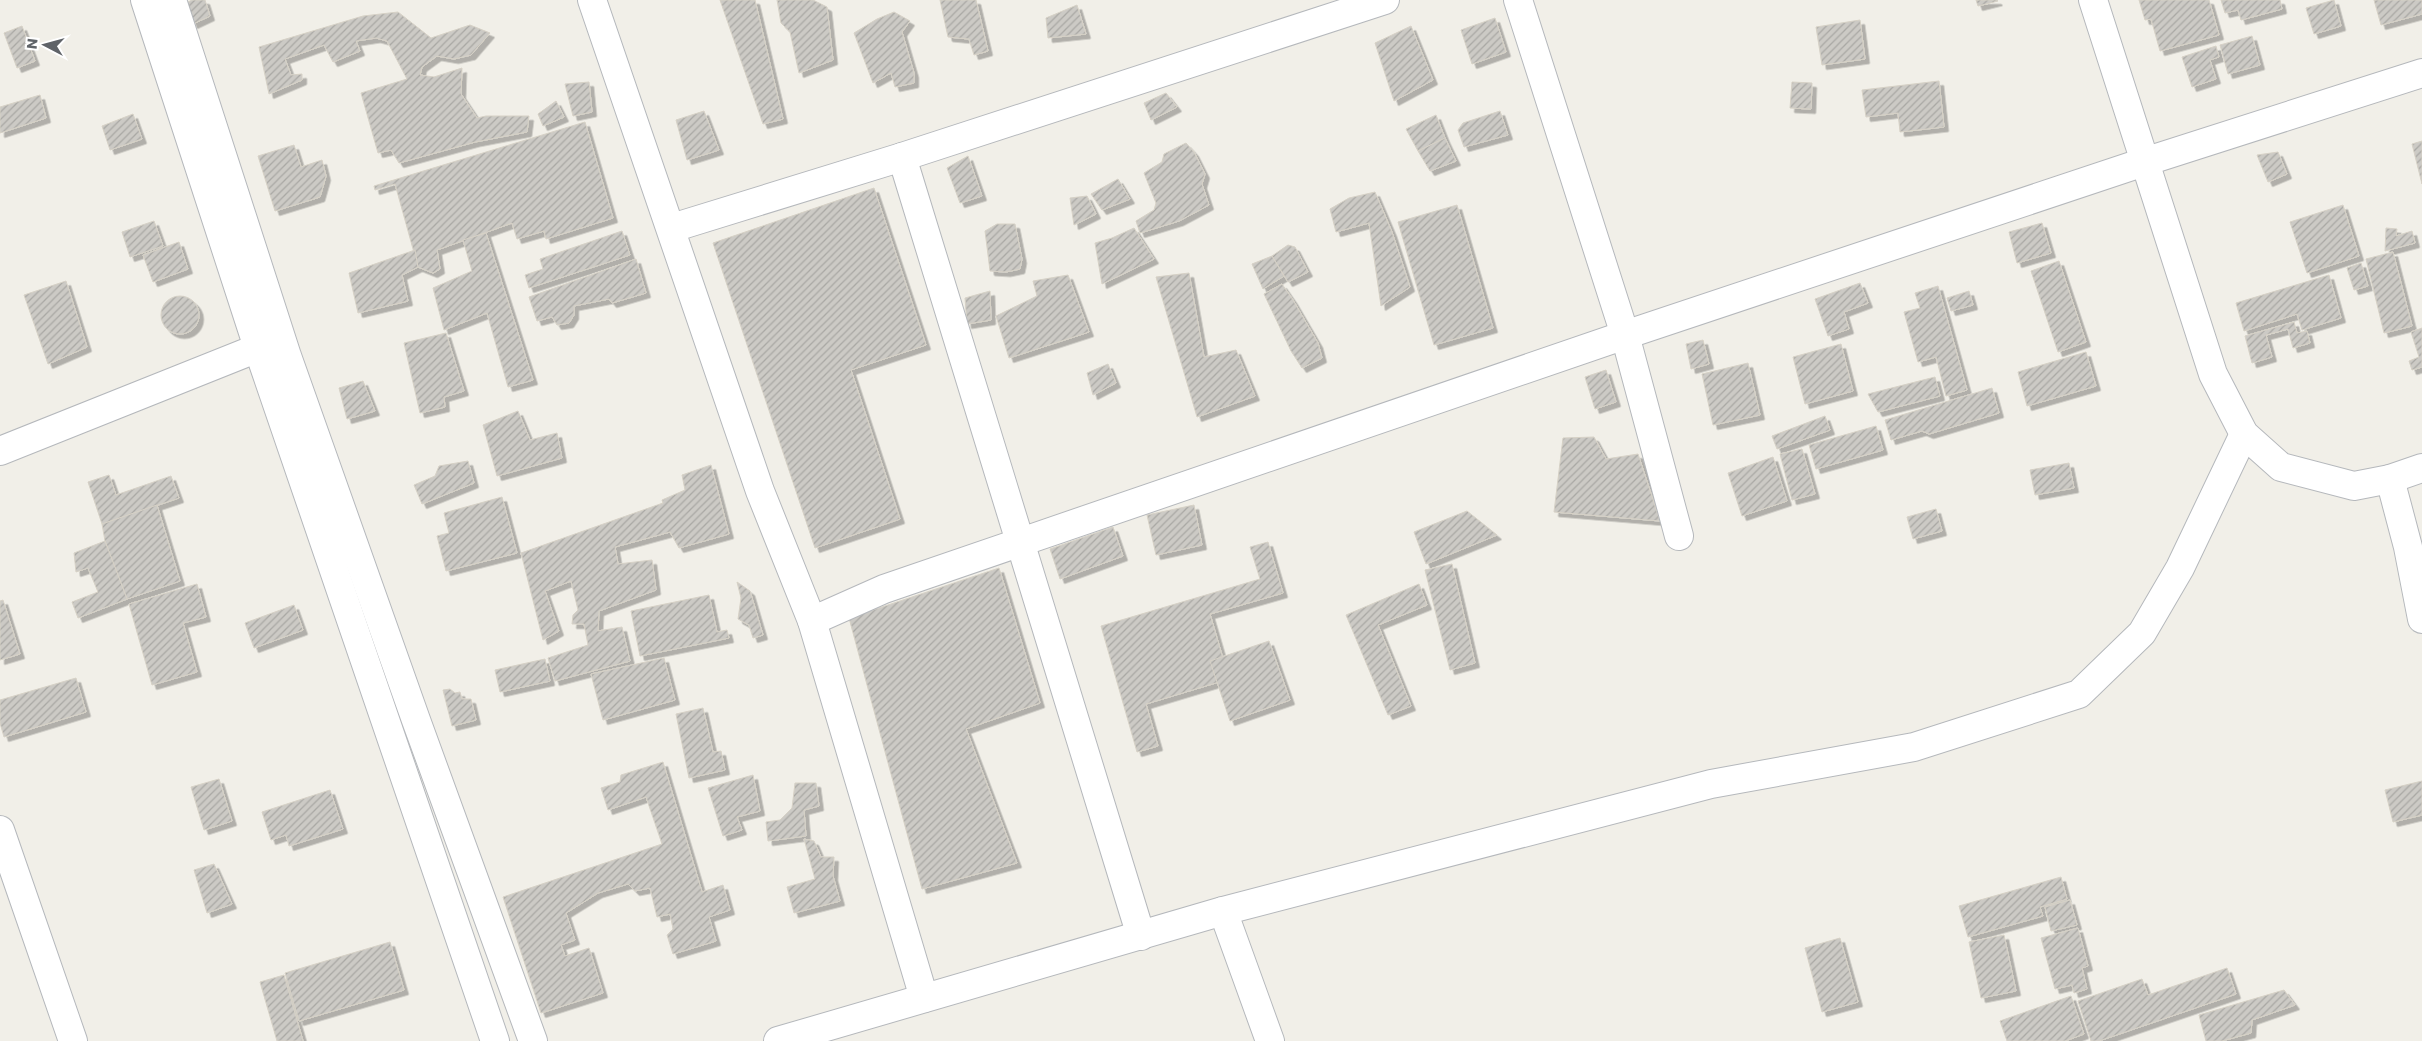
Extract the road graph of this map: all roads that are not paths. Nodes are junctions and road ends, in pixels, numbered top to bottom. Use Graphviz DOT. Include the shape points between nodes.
graph roads {
  1 [pos="145,0"];
  2 [pos="172,0"];
  3 [pos="592,0"];
  4 [pos="1385,0"];
  5 [pos="1518,0"];
  6 [pos="2093,0"];
  7 [pos="2422,73"];
  8 [pos="902,157"];
  9 [pos="2144,162"];
  10 [pos="672,228"];
  11 [pos="1626,334"];
  12 [pos="258,348"];
  13 [pos="2244,434"];
  14 [pos="0,452"];
  15 [pos="2422,468"];
  16 [pos="2390,479"];
  17 [pos="1679,536"];
  18 [pos="1020,543"];
  19 [pos="2422,619"];
  20 [pos="812,621"];
  21 [pos="0,830"];
  22 [pos="1223,911"];
  23 [pos="1141,936"];
  24 [pos="924,998"];
  25 [pos="73,1041"];
  26 [pos="495,1041"];
  27 [pos="533,1041"];
  28 [pos="778,1041"];
  29 [pos="1270,1041"];
  1 -- 12 [label="street"];
  2 -- 27 [label="street" via="287,356"];
  3 -- 10 [label="street"];
  4 -- 8 [label="street"];
  5 -- 11 [label="street"];
  6 -- 9 [label="street"];
  7 -- 9 [label="street"];
  8 -- 10 [label="street"];
  8 -- 18 [label="street"];
  9 -- 11 [label="street"];
  9 -- 13 [label="street" via="2213,374"];
  10 -- 20 [label="street" via="760,491"];
  11 -- 17 [label="street"];
  11 -- 18 [label="street"];
  12 -- 14 [label="street"];
  12 -- 26 [label="street"];
  13 -- 16 [label="street" via="2281,467 2354,486"];
  13 -- 22 [label="street" via="2180,568 2142,633 2078,694 1914,747 1711,784"];
  15 -- 16 [label="street"];
  16 -- 19 [label="street"];
  18 -- 20 [label="street" via="884,590"];
  18 -- 23 [label="street"];
  20 -- 24 [label="street"];
  21 -- 25 [label="street"];
  22 -- 23 [label="street"];
  22 -- 29 [label="street"];
  23 -- 24 [label="street"];
  24 -- 28 [label="street"];
}
